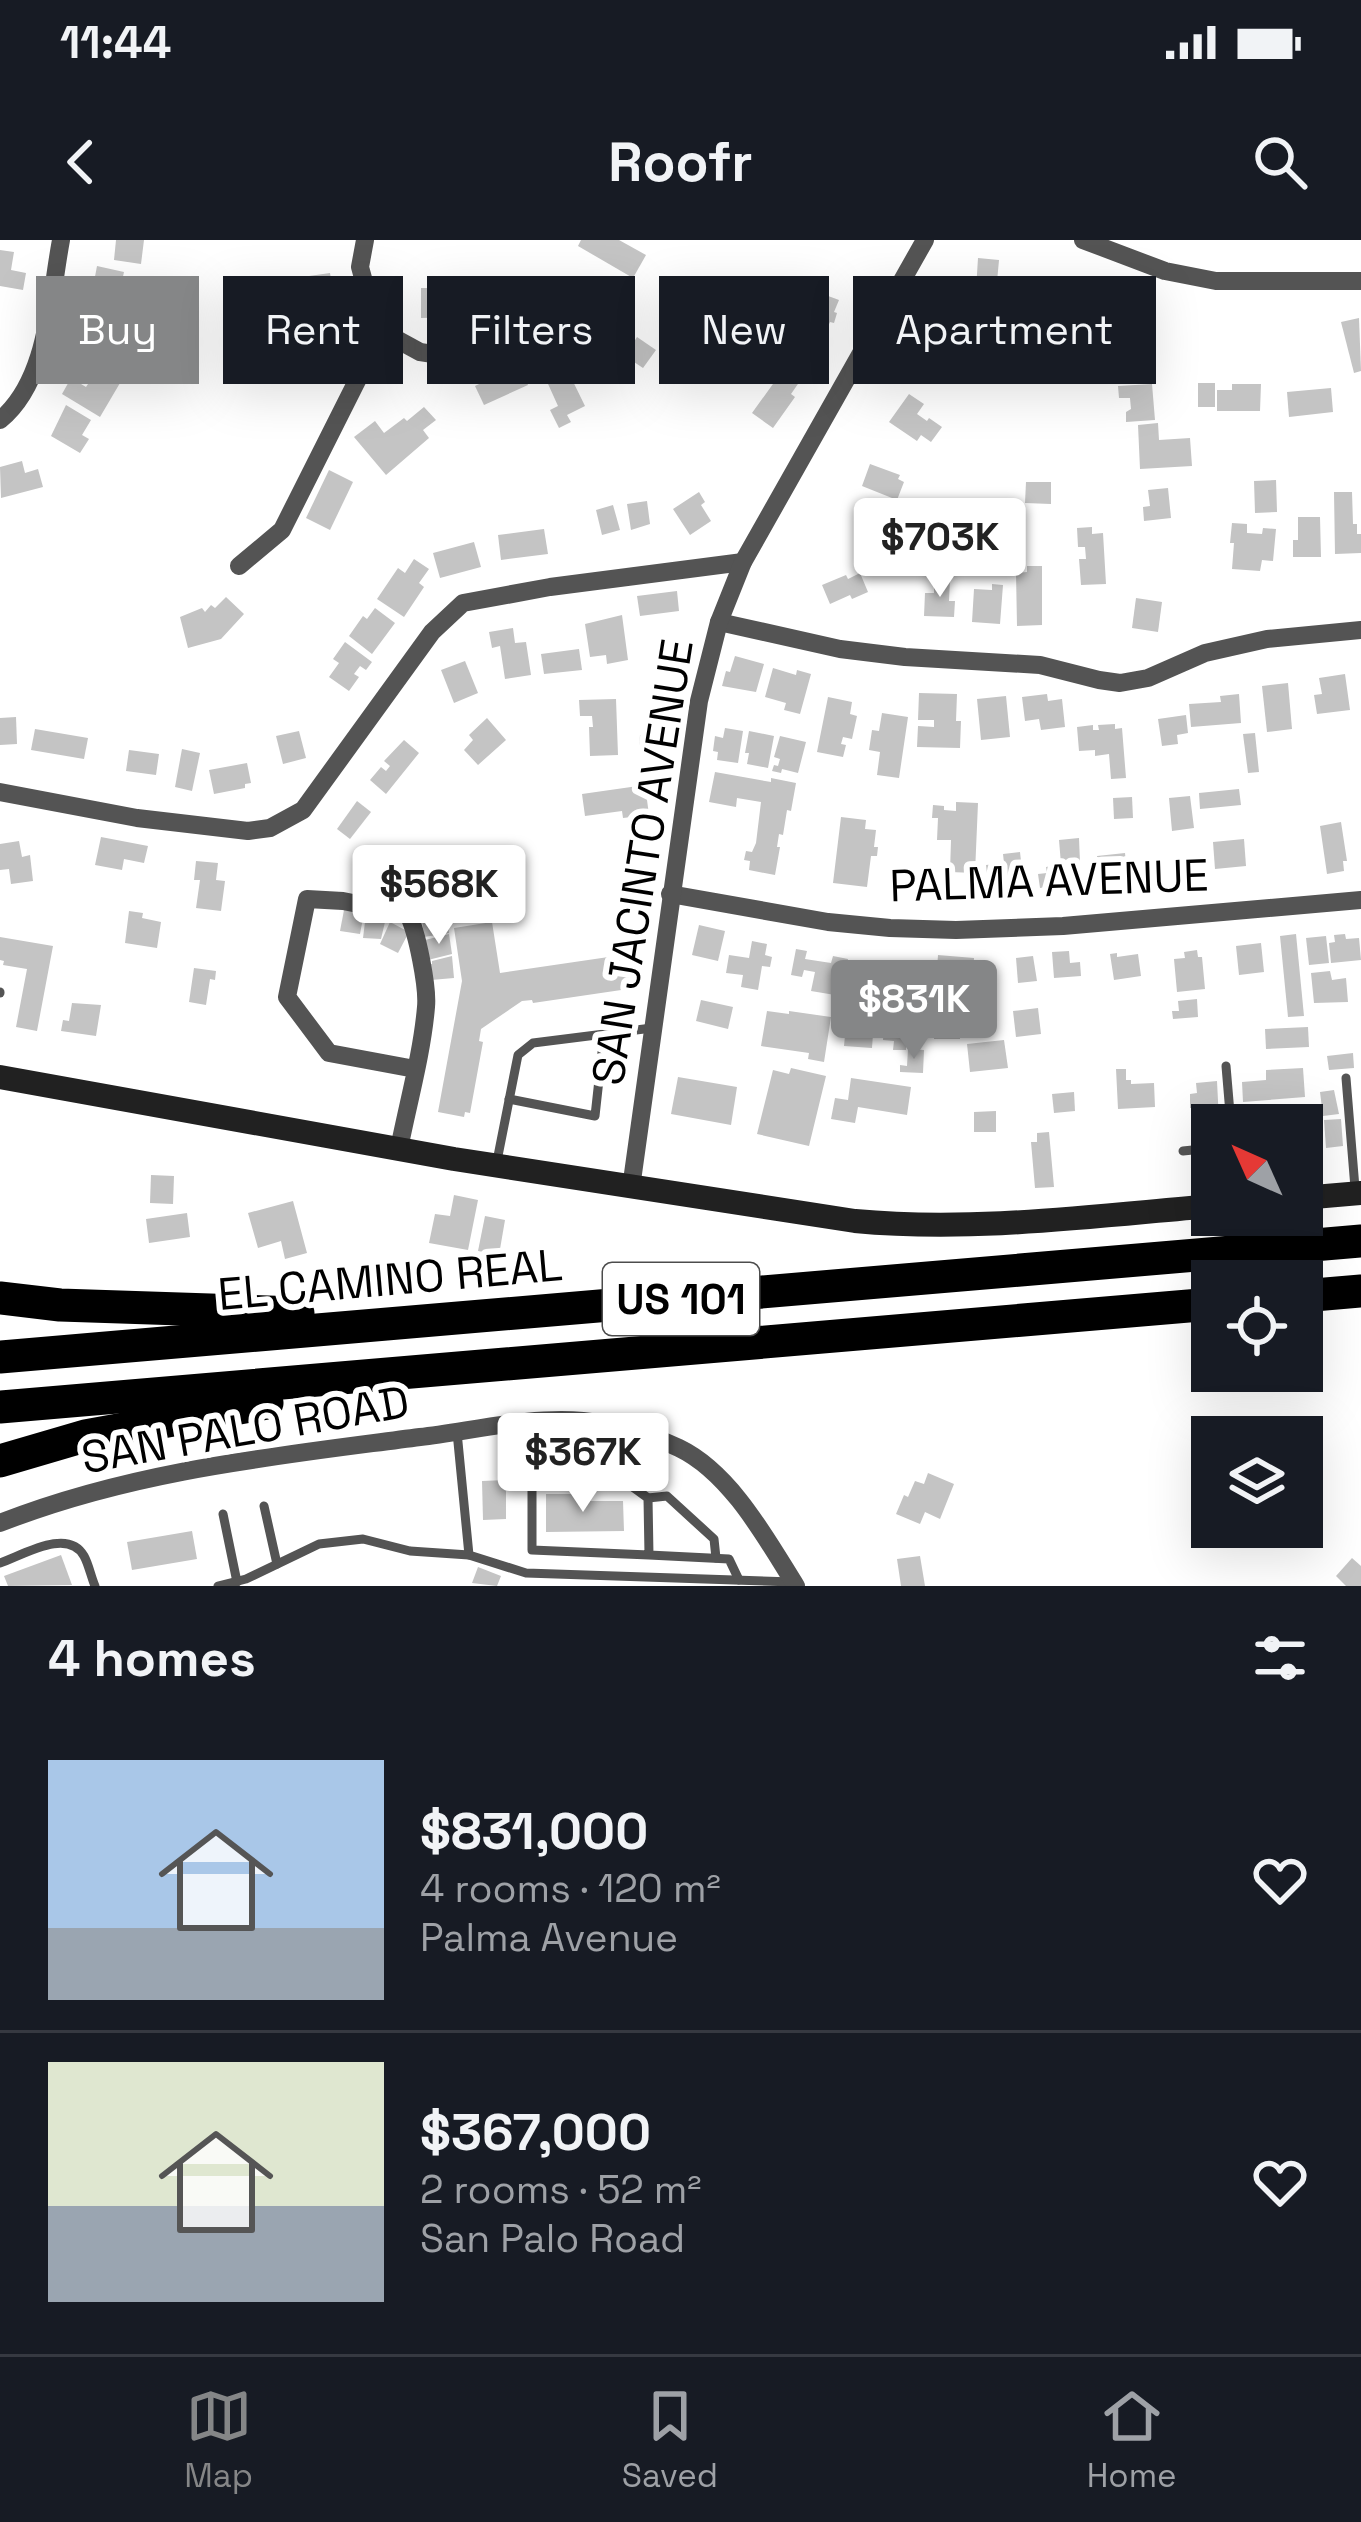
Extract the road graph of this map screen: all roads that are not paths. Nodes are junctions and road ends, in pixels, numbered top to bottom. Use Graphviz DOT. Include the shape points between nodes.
graph roads {
  1 [pos="61,240"];
  2 [pos="365,240"];
  3 [pos="925,240"];
  4 [pos="1083,240"];
  5 [pos="362,276"];
  6 [pos="1361,280"];
  7 [pos="355,384"];
  8 [pos="0,419"];
  9 [pos="742,562"];
  10 [pos="239,566"];
  11 [pos="719,622"];
  12 [pos="1361,630"];
  13 [pos="0,792"];
  14 [pos="670,894"];
  15 [pos="1361,900"];
  16 [pos="652,1028"];
  17 [pos="604,1034"];
  18 [pos="1226,1066"];
  19 [pos="415,1069"];
  20 [pos="0,1077"];
  21 [pos="1346,1078"];
  22 [pos="509,1099"];
  23 [pos="1229,1104"];
  24 [pos="400,1149"];
  25 [pos="1191,1150"];
  26 [pos="1183,1151"];
  27 [pos="496,1166"];
  28 [pos="632,1188"];
  29 [pos="1358,1193"];
  30 [pos="1323,1196"];
  31 [pos="1191,1208"];
  32 [pos="1361,1240"];
  33 [pos="1361,1291"];
  34 [pos="1323,1294"];
  35 [pos="0,1298"];
  36 [pos="1191,1306"];
  37 [pos="450,1318"];
  38 [pos="0,1357"];
  39 [pos="424,1371"];
  40 [pos="0,1407"];
  41 [pos="457,1432"];
  42 [pos="0,1461"];
  43 [pos="648,1498"];
  44 [pos="264,1506"];
  45 [pos="223,1514"];
  46 [pos="0,1523"];
  47 [pos="649,1555"];
  48 [pos="469,1556"];
  49 [pos="716,1558"];
  50 [pos="0,1563"];
  51 [pos="278,1564"];
  52 [pos="739,1580"];
  53 [pos="237,1582"];
  54 [pos="795,1584"];
  55 [pos="95,1586"];
  56 [pos="218,1586"];
  1 -- 8 [label="street" via="38,364"];
  2 -- 5 [label="street"];
  3 -- 9 [label="street, SAN JACINTO AVENUE"];
  4 -- 6 [label="street" via="1216,281"];
  7 -- 10 [label="street" via="282,530"];
  9 -- 11 [label="street, SAN JACINTO AVENUE"];
  9 -- 13 [label="street" via="463,603 432,632 303,810 270,828 159,820"];
  11 -- 12 [label="street" via="840,649 1040,665 1120,683 1267,639"];
  11 -- 14 [label="street, SAN JACINTO AVENUE" via="698,701"];
  14 -- 15 [label="street, PALMA AVENUE" via="828,922 956,930"];
  14 -- 16 [label="street, SAN JACINTO AVENUE"];
  16 -- 17 [label="lane"];
  16 -- 28 [label="street, SAN JACINTO AVENUE"];
  17 -- 22 [label="lane" via="532,1042 518,1055"];
  17 -- 22 [label="lane" via="595,1116"];
  18 -- 23 [label="lane"];
  19 -- 19 [label="street" via="329,1053 287,997 307,899 408,914 427,1003"];
  19 -- 24 [label="street"];
  20 -- 24 [label="main road, EL CAMINO REAL"];
  21 -- 29 [label="lane"];
  22 -- 27 [label="lane"];
  24 -- 27 [label="main road, EL CAMINO REAL"];
  25 -- 26 [label="lane"];
  27 -- 28 [label="main road, EL CAMINO REAL"];
  28 -- 31 [label="main road, EL CAMINO REAL" via="907,1226"];
  29 -- 30 [label="main road"];
  32 -- 37 [label="highway, EL CAMINO REAL / US 101"];
  33 -- 34 [label="highway"];
  35 -- 37 [label="highway"];
  36 -- 39 [label="highway, EL CAMINO REAL / US 101"];
  37 -- 38 [label="highway, EL CAMINO REAL / US 101"];
  39 -- 40 [label="highway, EL CAMINO REAL / US 101"];
  39 -- 42 [label="highway" via="86,1436"];
  41 -- 46 [label="street, SAN PALO ROAD" via="154,1476"];
  41 -- 48 [label="lane"];
  41 -- 54 [label="street, SAN PALO ROAD" via="583,1421 684,1450 754,1519"];
  43 -- 47 [label="lane"];
  43 -- 47 [label="lane" via="619,1477 532,1475 532,1550"];
  43 -- 49 [label="lane" via="667,1496 714,1539"];
  44 -- 51 [label="lane"];
  45 -- 53 [label="lane"];
  47 -- 49 [label="lane"];
  48 -- 51 [label="lane" via="363,1539 319,1544"];
  48 -- 52 [label="lane" via="526,1573"];
  49 -- 52 [label="lane" via="729,1559"];
  50 -- 55 [label="lane" via="64,1542 83,1553"];
  51 -- 53 [label="lane"];
  52 -- 54 [label="lane"];
  53 -- 56 [label="lane"];
}
